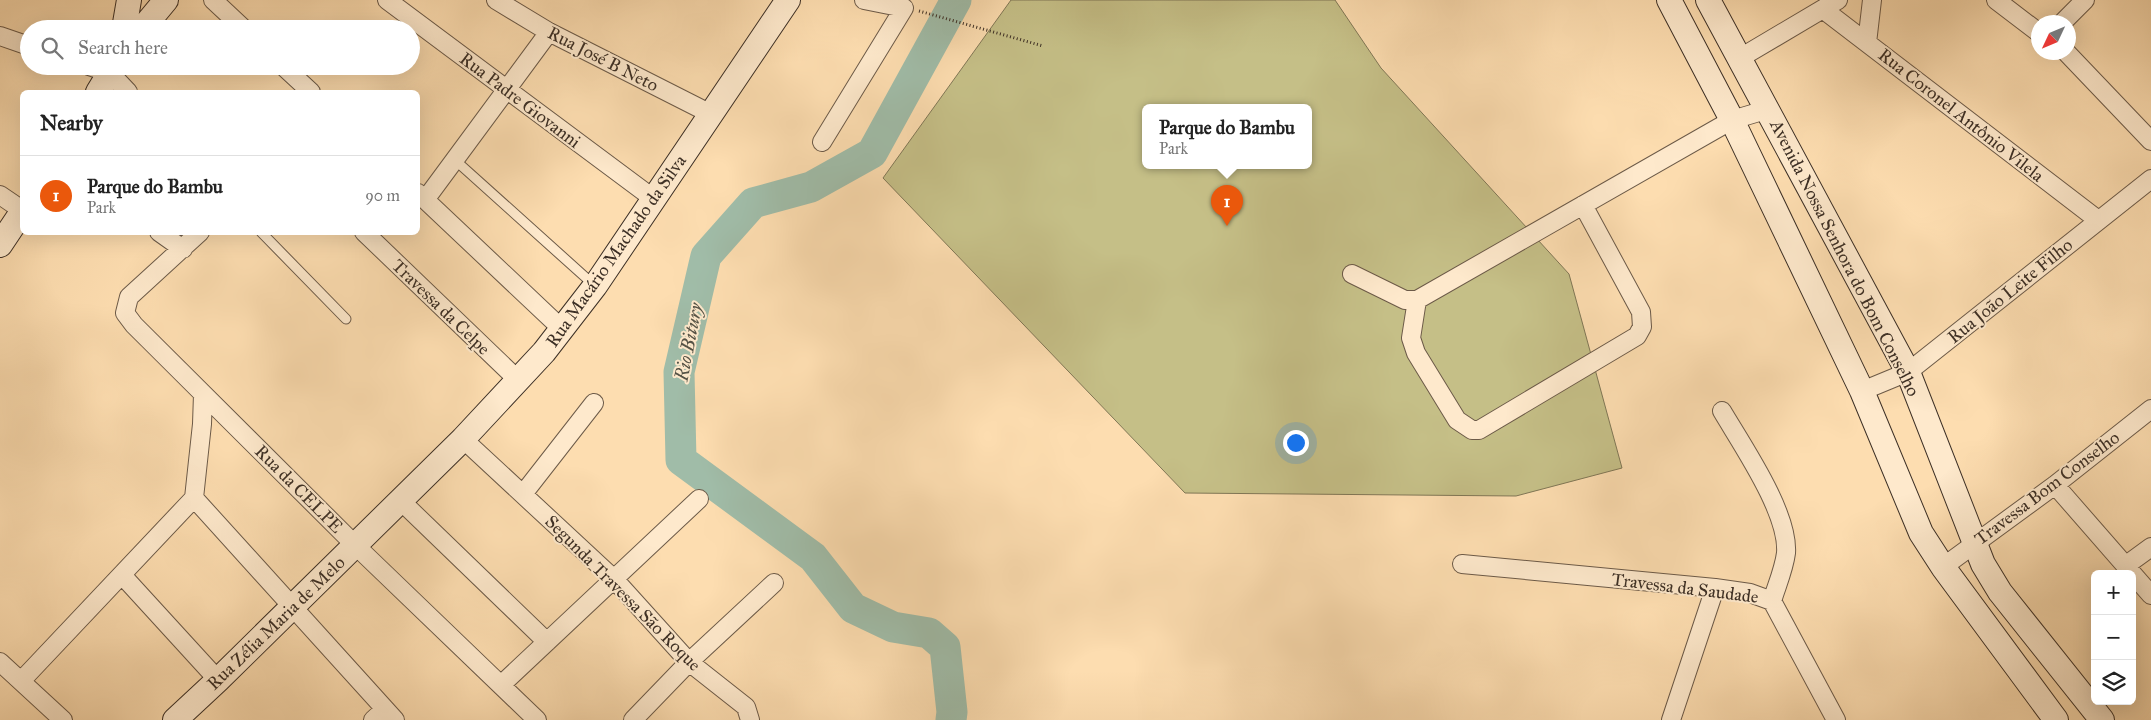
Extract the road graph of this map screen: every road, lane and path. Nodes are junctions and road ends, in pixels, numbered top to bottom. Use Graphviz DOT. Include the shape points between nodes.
graph roads {
  1 [pos="129,0"];
  2 [pos="166,0"];
  3 [pos="213,0"];
  4 [pos="387,0"];
  5 [pos="496,0"];
  6 [pos="788,0"];
  7 [pos="864,0"];
  8 [pos="1669,0"];
  9 [pos="1708,0"];
  10 [pos="1872,0"];
  11 [pos="1996,0"];
  12 [pos="2017,0"];
  13 [pos="2085,0"];
  14 [pos="1831,5"];
  15 [pos="910,9"];
  16 [pos="2031,15"];
  17 [pos="2070,15"];
  18 [pos="126,20"];
  19 [pos="149,20"];
  20 [pos="234,20"];
  21 [pos="414,20"];
  22 [pos="420,25"];
  23 [pos="2031,27"];
  24 [pos="548,32"];
  25 [pos="0,36"];
  26 [pos="20,43"];
  27 [pos="1867,43"];
  28 [pos="1043,46"];
  29 [pos="1740,58"];
  30 [pos="2074,60"];
  31 [pos="103,75"];
  32 [pos="293,75"];
  33 [pos="125,90"];
  34 [pos="309,90"];
  35 [pos="507,90"];
  36 [pos="1768,110"];
  37 [pos="711,114"];
  38 [pos="1732,120"];
  39 [pos="2151,141"];
  40 [pos="822,142"];
  41 [pos="456,160"];
  42 [pos="2151,179"];
  43 [pos="0,195"];
  44 [pos="421,196"];
  45 [pos="654,199"];
  46 [pos="1583,205"];
  47 [pos="20,210"];
  48 [pos="20,214"];
  49 [pos="2098,220"];
  50 [pos="164,235"];
  51 [pos="197,235"];
  52 [pos="264,235"];
  53 [pos="367,235"];
  54 [pos="0,245"];
  55 [pos="183,248"];
  56 [pos="1352,274"];
  57 [pos="595,286"];
  58 [pos="1417,300"];
  59 [pos="346,319"];
  60 [pos="562,329"];
  61 [pos="1908,372"];
  62 [pos="518,380"];
  63 [pos="1862,390"];
  64 [pos="202,394"];
  65 [pos="594,403"];
  66 [pos="2151,409"];
  67 [pos="1722,411"];
  68 [pos="463,439"];
  69 [pos="2055,485"];
  70 [pos="523,494"];
  71 [pos="194,498"];
  72 [pos="699,499"];
  73 [pos="400,501"];
  74 [pos="1975,543"];
  75 [pos="355,545"];
  76 [pos="2151,546"];
  77 [pos="1462,564"];
  78 [pos="2126,566"];
  79 [pos="1943,567"];
  80 [pos="122,575"];
  81 [pos="614,579"];
  82 [pos="774,584"];
  83 [pos="1716,588"];
  84 [pos="2151,595"];
  85 [pos="1772,600"];
  86 [pos="292,607"];
  87 [pos="547,642"];
  88 [pos="0,662"];
  89 [pos="689,662"];
  90 [pos="22,680"];
  91 [pos="218,680"];
  92 [pos="501,685"];
  93 [pos="384,716"];
  94 [pos="63,720"];
  95 [pos="175,720"];
  96 [pos="537,720"];
  97 [pos="634,720"];
  98 [pos="750,720"];
  99 [pos="1671,720"];
  100 [pos="1836,720"];
  101 [pos="2056,720"];
  102 [pos="2102,720"];
  1 -- 18 [label="street"];
  2 -- 19 [label="street"];
  3 -- 20 [label="street"];
  4 -- 21 [label="street, Rua Padre Giovanni"];
  5 -- 24 [label="street, Rua José B Neto"];
  6 -- 37 [label="street, Rua Macário Machado da Silva"];
  7 -- 15 [label="street"];
  8 -- 38 [label="street"];
  9 -- 29 [label="street, Avenida Nossa Senhora do Bom Conselho"];
  10 -- 27 [label="street"];
  11 -- 23 [label="street"];
  12 -- 16 [label="street"];
  13 -- 17 [label="street"];
  14 -- 27 [label="street, Rua Coronel Antônio Vilela"];
  14 -- 29 [label="street"];
  15 -- 28 [label="path"];
  15 -- 40 [label="street"];
  22 -- 35 [label="street, Rua Padre Giovanni"];
  24 -- 35 [label="street"];
  24 -- 37 [label="street, Rua José B Neto"];
  25 -- 26 [label="street"];
  27 -- 49 [label="street, Rua Coronel Antônio Vilela"];
  29 -- 36 [label="street, Avenida Nossa Senhora do Bom Conselho"];
  30 -- 39 [label="street"];
  31 -- 33 [label="street"];
  32 -- 34 [label="street"];
  35 -- 41 [label="street"];
  35 -- 45 [label="street, Rua Padre Giovanni"];
  36 -- 38 [label="street"];
  36 -- 61 [label="street, Avenida Nossa Senhora do Bom Conselho"];
  37 -- 45 [label="street, Rua Macário Machado da Silva"];
  38 -- 46 [label="street"];
  38 -- 63 [label="street"];
  41 -- 44 [label="street"];
  41 -- 57 [label="lane"];
  42 -- 49 [label="street, Rua João Leite Filho"];
  43 -- 47 [label="street"];
  44 -- 60 [label="street"];
  45 -- 57 [label="street, Rua Macário Machado da Silva"];
  46 -- 58 [label="street"];
  46 -- 58 [label="street" via="1641,312 1642,327 1637,336 1479,430 1472,430 1456,420 1416,353 1411,338"];
  48 -- 54 [label="street"];
  49 -- 61 [label="street, Rua João Leite Filho"];
  50 -- 55 [label="street"];
  51 -- 55 [label="street"];
  52 -- 59 [label="lane"];
  53 -- 62 [label="street, Travessa da Celpe"];
  55 -- 64 [label="street, Rua da CELPE" via="134,292 127,300 125,313"];
  56 -- 58 [label="street" via="1405,300"];
  57 -- 60 [label="street, Rua Macário Machado da Silva"];
  60 -- 62 [label="street, Rua Macário Machado da Silva"];
  61 -- 63 [label="street, Rua João Leite Filho"];
  61 -- 74 [label="street, Avenida Nossa Senhora do Bom Conselho"];
  62 -- 68 [label="street, Rua Macário Machado da Silva"];
  63 -- 79 [label="street" via="1921,533"];
  64 -- 71 [label="street"];
  64 -- 75 [label="street, Rua da CELPE"];
  65 -- 70 [label="street"];
  66 -- 69 [label="street, Travessa Bom Conselho"];
  67 -- 85 [label="street" via="1770,493 1784,534 1786,552"];
  68 -- 70 [label="street, Segunda Travessa São Roque"];
  68 -- 73 [label="street, Rua Macário Machado da Silva"];
  69 -- 74 [label="street, Travessa Bom Conselho"];
  69 -- 78 [label="street"];
  70 -- 81 [label="street, Segunda Travessa São Roque"];
  71 -- 80 [label="street"];
  71 -- 86 [label="street"];
  72 -- 81 [label="street"];
  73 -- 75 [label="street, Rua Macário Machado da Silva"];
  73 -- 87 [label="street"];
  74 -- 79 [label="street, Travessa Bom Conselho"];
  74 -- 102 [label="street, Avenida Nossa Senhora do Bom Conselho" via="2000,592"];
  75 -- 86 [label="street, Rua Zélia Maria de Melo"];
  75 -- 92 [label="street, Rua da CELPE"];
  76 -- 78 [label="street"];
  77 -- 83 [label="street, Travessa da Saudade"];
  78 -- 84 [label="street"];
  79 -- 101 [label="street"];
  80 -- 90 [label="street"];
  80 -- 91 [label="street"];
  81 -- 87 [label="street"];
  81 -- 89 [label="street, Segunda Travessa São Roque"];
  82 -- 89 [label="street"];
  83 -- 85 [label="street, Travessa da Saudade"];
  83 -- 99 [label="street"];
  85 -- 100 [label="street, Travessa da Saudade"];
  86 -- 91 [label="street, Rua Zélia Maria de Melo"];
  86 -- 93 [label="street"];
  87 -- 92 [label="street"];
  88 -- 90 [label="street"];
  89 -- 97 [label="street"];
  89 -- 98 [label="street, Segunda Travessa São Roque" via="741,703"];
  90 -- 94 [label="street"];
  91 -- 95 [label="street, Rua Zélia Maria de Melo"];
  92 -- 96 [label="street, Rua da CELPE"];
}
